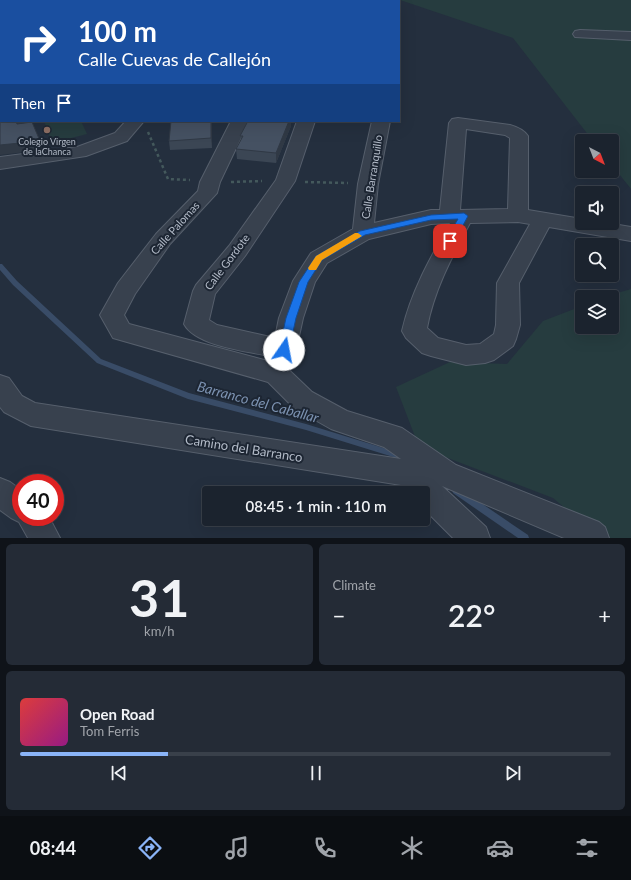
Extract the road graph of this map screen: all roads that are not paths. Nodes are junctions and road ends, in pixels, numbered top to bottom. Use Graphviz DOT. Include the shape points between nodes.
graph roads {
  1 [pos="580,34"];
  2 [pos="631,36"];
  3 [pos="240,122"];
  4 [pos="306,122"];
  5 [pos="381,122"];
  6 [pos="140,123"];
  7 [pos="0,163"];
  8 [pos="518,215"];
  9 [pos="456,216"];
  10 [pos="543,219"];
  11 [pos="363,233"];
  12 [pos="631,234"];
  13 [pos="284,350"];
  14 [pos="276,374"];
  15 [pos="0,386"];
  16 [pos="0,492"];
  17 [pos="12,501"];
  18 [pos="38,526"];
  19 [pos="45,538"];
  20 [pos="475,538"];
  21 [pos="594,538"];
  1 -- 2 [label="street"];
  3 -- 14 [label="street, Calle Palomas" via="206,193 163,239 126,289 112,315 121,331"];
  4 -- 13 [label="street, Calle Gordote" via="285,181 237,251 204,290 196,324 211,333"];
  5 -- 11 [label="street, Calle Barranquillo" via="368,184"];
  6 -- 7 [label="street" via="121,137 80,152"];
  8 -- 9 [label="street"];
  8 -- 9 [label="street" via="519,136 510,130 458,123"];
  8 -- 10 [label="street"];
  9 -- 10 [label="street" via="417,317 414,332 431,346 466,355 485,353 504,339 508,325 508,283"];
  9 -- 11 [label="street" via="431,217"];
  10 -- 12 [label="street"];
  11 -- 13 [label="street" via="319,258 304,282 291,318"];
  13 -- 14 [label="street"];
  14 -- 21 [label="street" via="303,400 340,421 392,437 446,474 588,533"];
  15 -- 20 [label="street, Camino del Barranco" via="13,404 32,414 408,473"];
  16 -- 17 [label="street"];
  18 -- 19 [label="street"];
}
